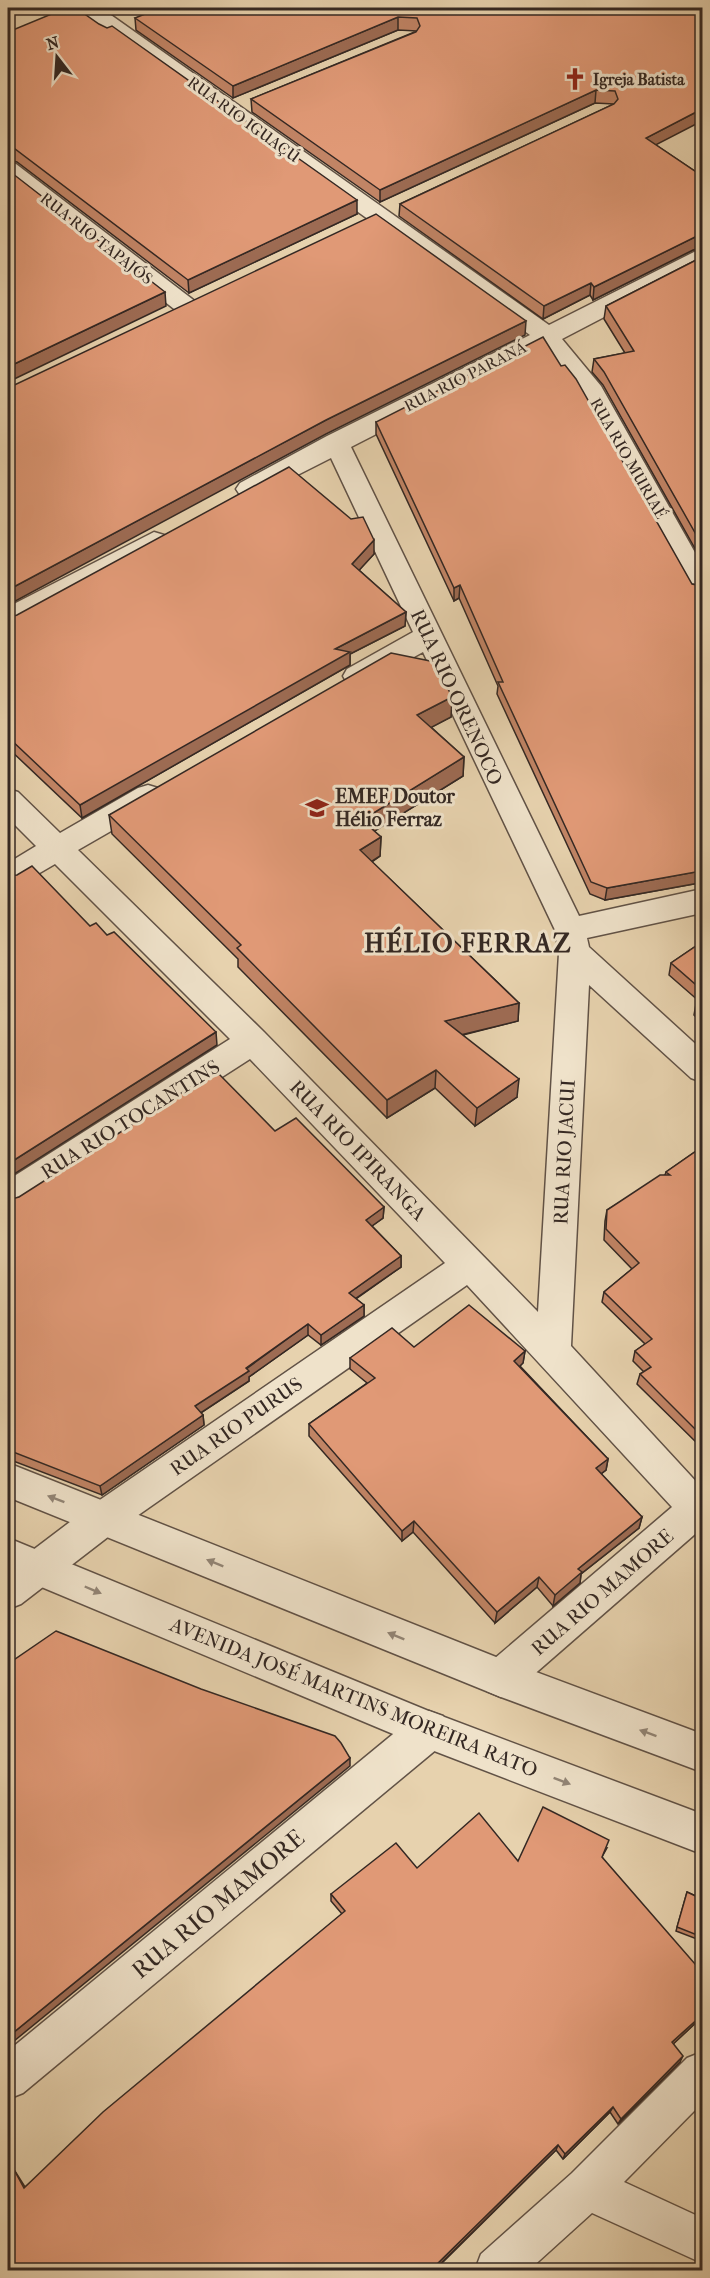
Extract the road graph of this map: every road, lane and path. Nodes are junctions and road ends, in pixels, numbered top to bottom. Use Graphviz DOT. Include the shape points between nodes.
graph roads {
  1 [pos="88,8"];
  2 [pos="253,100"];
  3 [pos="231,110"];
  4 [pos="8,169"];
  5 [pos="399,206"];
  6 [pos="367,221"];
  7 [pos="702,257"];
  8 [pos="208,297"];
  9 [pos="546,335"];
  10 [pos="336,442"];
  11 [pos="223,503"];
  12 [pos="172,531"];
  13 [pos="702,588"];
  14 [pos="8,619"];
  15 [pos="429,636"];
  16 [pos="335,689"];
  17 [pos="170,784"];
  18 [pos="8,800"];
  19 [pos="55,849"];
  20 [pos="8,877"];
  21 [pos="702,901"];
  22 [pos="573,942"];
  23 [pos="253,1041"];
  24 [pos="702,1069"];
  25 [pos="8,1197"];
  26 [pos="468,1265"];
  27 [pos="553,1351"];
  28 [pos="8,1480"];
  29 [pos="700,1507"];
  30 [pos="104,1518"];
  31 [pos="23,1561"];
  32 [pos="8,1591"];
  33 [pos="501,1678"];
  34 [pos="429,1730"];
  35 [pos="702,1753"];
  36 [pos="702,1834"];
  37 [pos="702,2073"];
  38 [pos="8,2078"];
  39 [pos="587,2188"];
  40 [pos="702,2241"];
  41 [pos="497,2271"];
  1 -- 3 [label="street, RUA RIO IGUAÇÚ"];
  2 -- 3 [label="street"];
  3 -- 6 [label="street, RUA RIO IGUAÇÚ"];
  4 -- 8 [label="street, RUA RIO TAPAJÓS" via="176,312"];
  5 -- 6 [label="street"];
  6 -- 9 [label="street, RUA RIO IGUAÇÚ"];
  7 -- 9 [label="street, RUA RIO PARANÁ"];
  9 -- 10 [label="street, RUA RIO PARANÁ"];
  9 -- 13 [label="street, RUA RIO MURIAÉ" via="588,386"];
  10 -- 11 [label="street, RUA RIO PARANÁ"];
  10 -- 15 [label="street, RUA RIO ORENOCO"];
  12 -- 14 [label="street"];
  15 -- 16 [label="street"];
  15 -- 22 [label="street, RUA RIO ORENOCO"];
  17 -- 19 [label="street"];
  18 -- 19 [label="street, RUA RIO IPIRANGA"];
  19 -- 20 [label="street"];
  19 -- 23 [label="street, RUA RIO IPIRANGA"];
  21 -- 22 [label="street"];
  22 -- 24 [label="street"];
  22 -- 27 [label="street, RUA RIO JACUI"];
  23 -- 25 [label="street, RUA RIO TOCANTINS"];
  23 -- 26 [label="street, RUA RIO IPIRANGA"];
  26 -- 27 [label="street, RUA RIO IPIRANGA"];
  26 -- 30 [label="street, RUA RIO PURUS"];
  27 -- 29 [label="street, RUA RIO IPIRANGA"];
  30 -- 28 [label="street, one-way"];
  29 -- 33 [label="street, RUA RIO MAMORE"];
  30 -- 31 [label="street, RUA RIO PURUS"];
  33 -- 30 [label="street, one-way"];
  31 -- 32 [label="street, RUA RIO PURUS"];
  31 -- 34 [label="street, AVENIDA JOSÉ MARTINS MOREIRA RATO, one-way"];
  35 -- 33 [label="street, one-way"];
  34 -- 36 [label="street, AVENIDA JOSÉ MARTINS MOREIRA RATO, one-way"];
  34 -- 38 [label="street, RUA RIO MAMORE"];
  37 -- 39 [label="street"];
  39 -- 40 [label="street"];
  39 -- 41 [label="street"];
}
